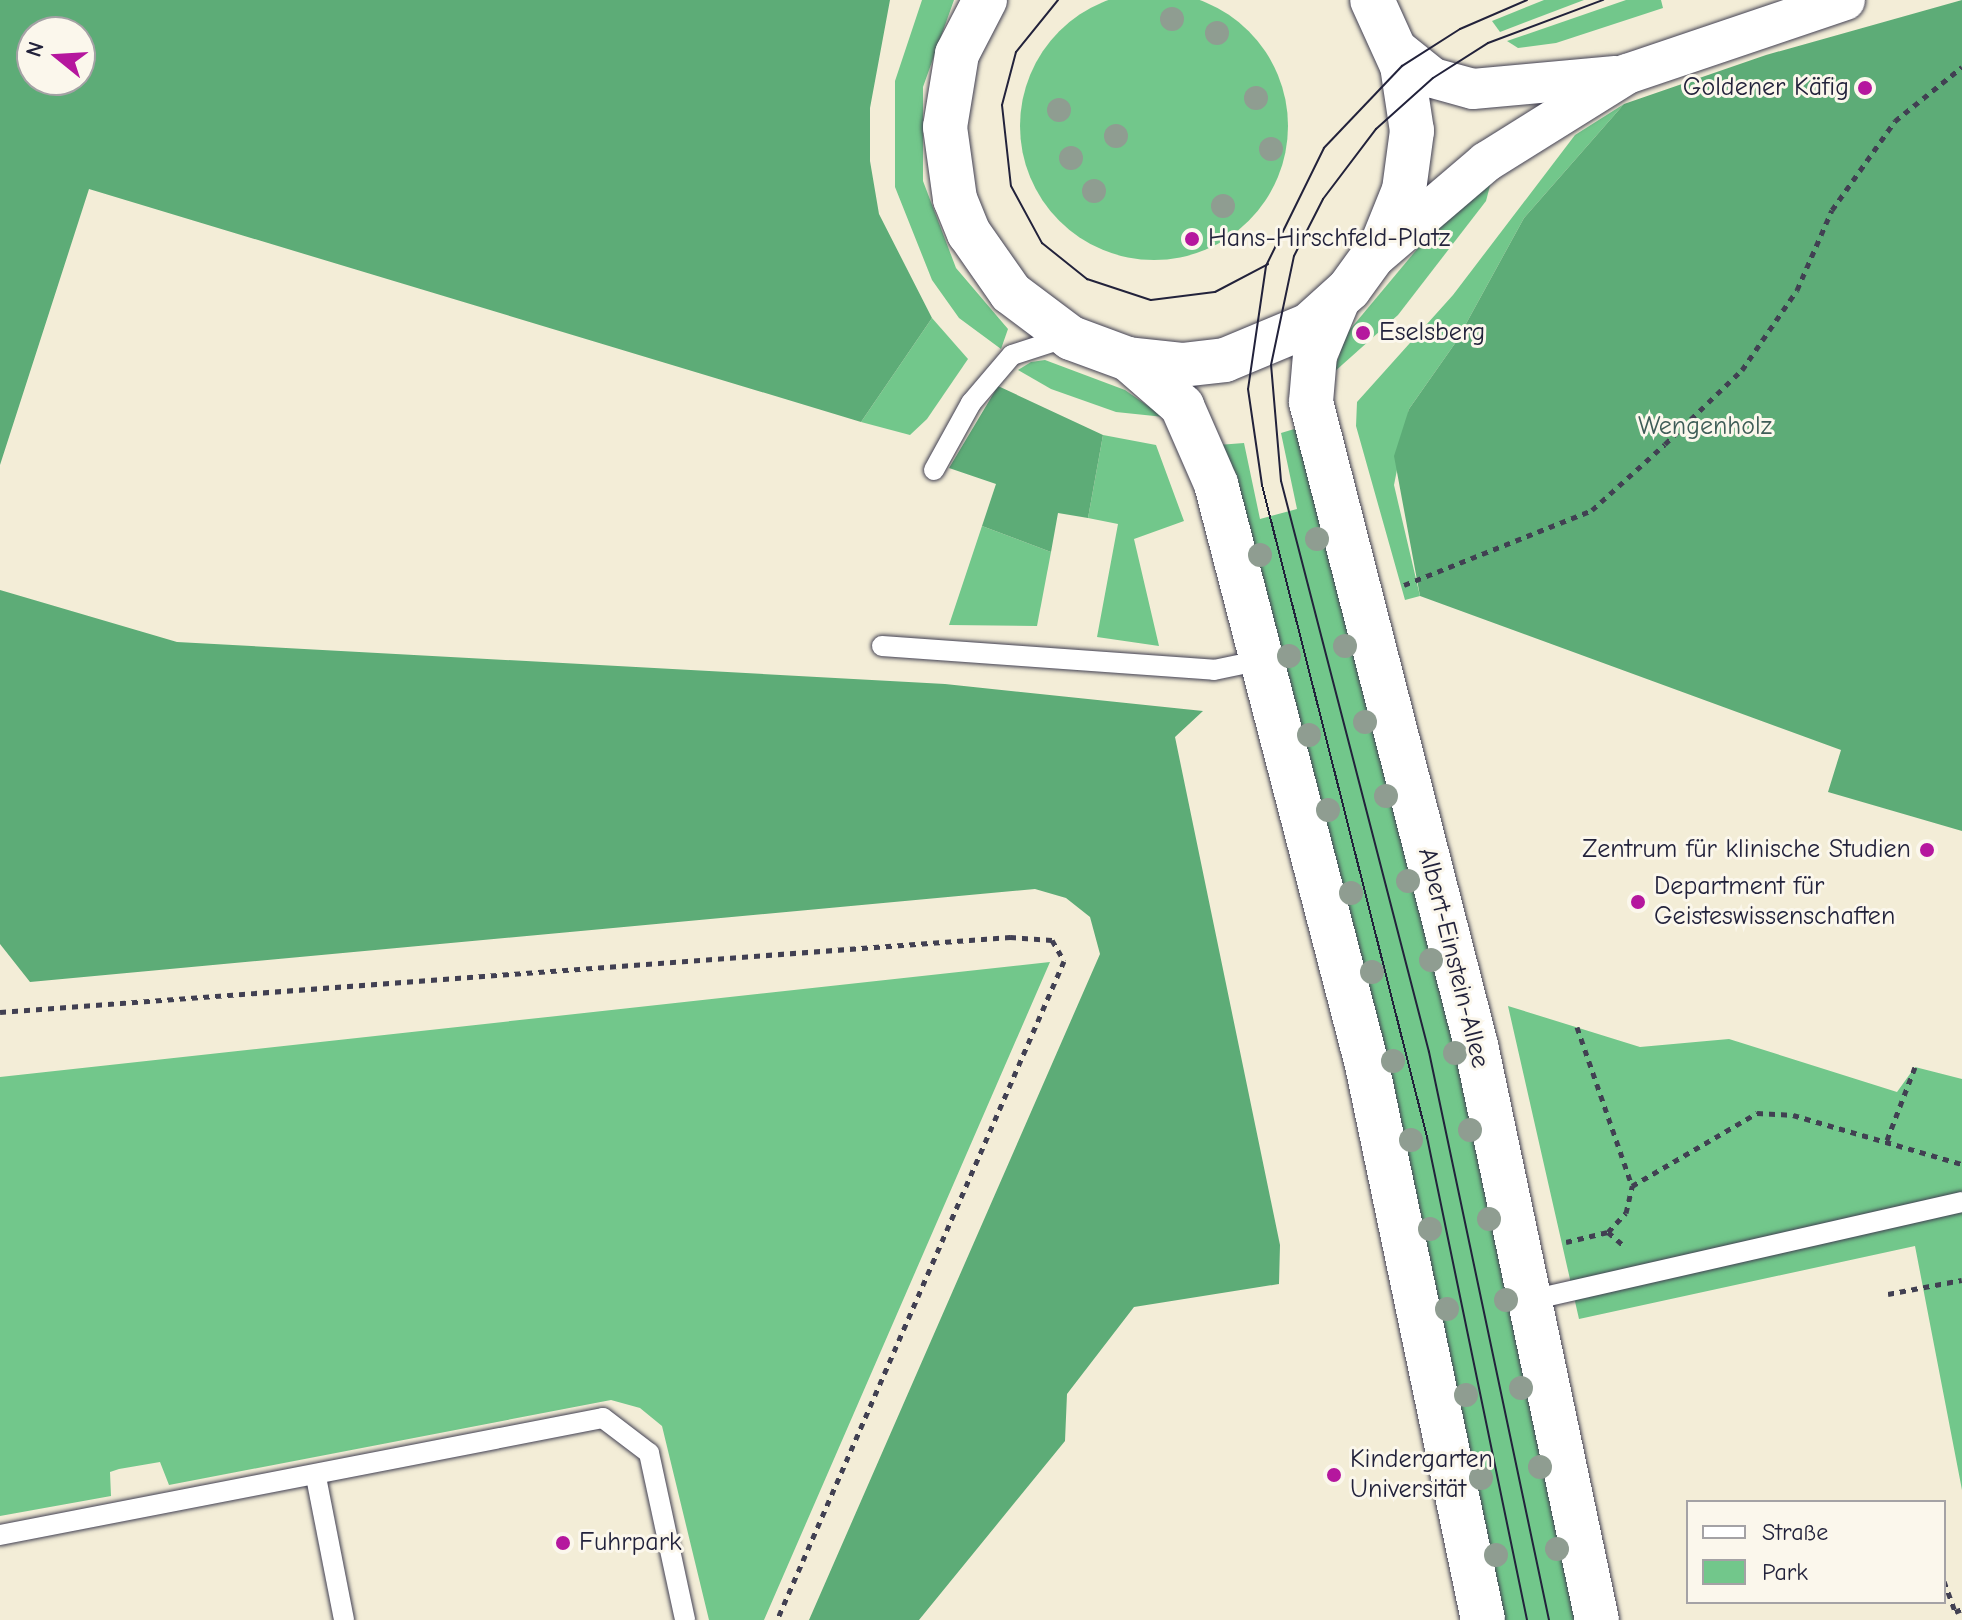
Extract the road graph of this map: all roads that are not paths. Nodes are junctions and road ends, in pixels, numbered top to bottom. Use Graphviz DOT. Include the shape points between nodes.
graph roads {
  1 [pos="1372,0"];
  2 [pos="1845,0"];
  3 [pos="984,1"];
  4 [pos="1397,49"];
  5 [pos="1627,74"];
  6 [pos="1373,259"];
  7 [pos="1337,302"];
  8 [pos="1071,338"];
  9 [pos="1128,359"];
  10 [pos="934,470"];
  11 [pos="882,646"];
  12 [pos="1262,660"];
  13 [pos="1962,1202"];
  14 [pos="1531,1300"];
  15 [pos="316,1477"];
  16 [pos="0,1535"];
  17 [pos="344,1620"];
  18 [pos="685,1620"];
  19 [pos="1483,1620"];
  20 [pos="1597,1620"];
  1 -- 4 [label="street"];
  2 -- 5 [label="street"];
  3 -- 8 [label="street" via="948,90 947,163 955,199 1003,284"];
  4 -- 5 [label="street" via="1433,78 1473,89"];
  4 -- 6 [label="street" via="1409,98 1410,152 1398,208"];
  5 -- 6 [label="street" via="1486,162"];
  6 -- 7 [label="street"];
  7 -- 9 [label="street" via="1291,336 1225,360"];
  7 -- 14 [label="street, Albert-Einstein-Allee" via="1315,355 1311,402 1476,1045"];
  8 -- 9 [label="street"];
  8 -- 10 [label="lane" via="1038,341 1012,355 971,403"];
  9 -- 12 [label="street" via="1174,395 1198,433"];
  11 -- 12 [label="lane" via="1203,670"];
  12 -- 19 [label="street" via="1385,1145"];
  13 -- 14 [label="lane"];
  14 -- 20 [label="street, Albert-Einstein-Allee"];
  15 -- 16 [label="lane"];
  15 -- 17 [label="lane"];
  15 -- 18 [label="lane" via="603,1418 649,1453"];
}
